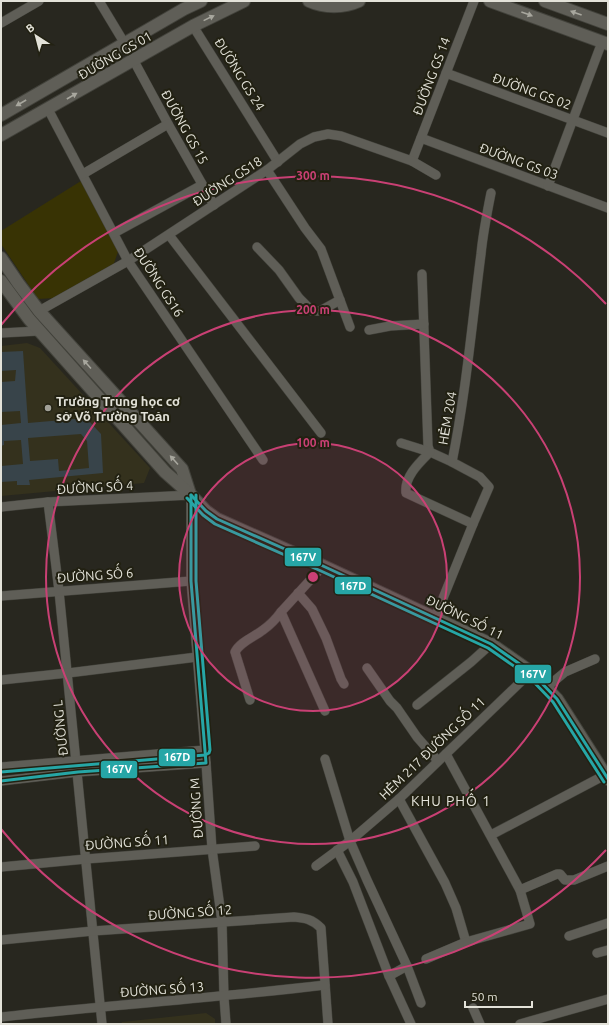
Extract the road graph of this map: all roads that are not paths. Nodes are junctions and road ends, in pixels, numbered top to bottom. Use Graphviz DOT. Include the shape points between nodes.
graph roads {
  1 [pos="39,1"];
  2 [pos="99,1"];
  3 [pos="201,1"];
  4 [pos="244,1"];
  5 [pos="309,1"];
  6 [pos="359,1"];
  7 [pos="474,1"];
  8 [pos="490,1"];
  9 [pos="546,1"];
  10 [pos="181,5"];
  11 [pos="1,23"];
  12 [pos="608,25"];
  13 [pos="193,26"];
  14 [pos="605,43"];
  15 [pos="125,44"];
  16 [pos="134,60"];
  17 [pos="446,74"];
  18 [pos="39,93"];
  19 [pos="48,109"];
  20 [pos="1,115"];
  21 [pos="573,120"];
  22 [pos="168,124"];
  23 [pos="608,133"];
  24 [pos="1,136"];
  25 [pos="421,138"];
  26 [pos="412,161"];
  27 [pos="278,162"];
  28 [pos="267,170"];
  29 [pos="83,174"];
  30 [pos="436,175"];
  31 [pos="202,185"];
  32 [pos="548,186"];
  33 [pos="491,193"];
  34 [pos="214,205"];
  35 [pos="608,208"];
  36 [pos="114,232"];
  37 [pos="170,234"];
  38 [pos="257,247"];
  39 [pos="1,258"];
  40 [pos="128,261"];
  41 [pos="422,274"];
  42 [pos="1,281"];
  43 [pos="340,300"];
  44 [pos="39,311"];
  45 [pos="29,319"];
  46 [pos="424,324"];
  47 [pos="350,327"];
  48 [pos="370,330"];
  49 [pos="39,331"];
  50 [pos="1,333"];
  51 [pos="321,433"];
  52 [pos="401,443"];
  53 [pos="430,452"];
  54 [pos="263,460"];
  55 [pos="452,462"];
  56 [pos="191,495"];
  57 [pos="48,502"];
  58 [pos="1,507"];
  59 [pos="473,524"];
  60 [pos="323,566"];
  61 [pos="191,581"];
  62 [pos="59,591"];
  63 [pos="298,593"];
  64 [pos="1,596"];
  65 [pos="280,612"];
  66 [pos="435,618"];
  67 [pos="492,644"];
  68 [pos="197,657"];
  69 [pos="595,659"];
  70 [pos="367,668"];
  71 [pos="531,672"];
  72 [pos="68,673"];
  73 [pos="1,680"];
  74 [pos="344,684"];
  75 [pos="547,687"];
  76 [pos="250,700"];
  77 [pos="417,705"];
  78 [pos="325,710"];
  79 [pos="205,750"];
  80 [pos="446,754"];
  81 [pos="76,760"];
  82 [pos="325,760"];
  83 [pos="438,761"];
  84 [pos="206,763"];
  85 [pos="1,767"];
  86 [pos="78,772"];
  87 [pos="607,777"];
  88 [pos="1,781"];
  89 [pos="399,799"];
  90 [pos="491,835"];
  91 [pos="350,841"];
  92 [pos="255,846"];
  93 [pos="212,849"];
  94 [pos="337,850"];
  95 [pos="86,859"];
  96 [pos="316,866"];
  97 [pos="608,866"];
  98 [pos="1,867"];
  99 [pos="520,890"];
  100 [pos="222,922"];
  101 [pos="608,923"];
  102 [pos="94,931"];
  103 [pos="569,936"];
  104 [pos="1,940"];
  105 [pos="466,942"];
  106 [pos="608,950"];
  107 [pos="597,953"];
  108 [pos="426,959"];
  109 [pos="408,966"];
  110 [pos="389,976"];
  111 [pos="325,985"];
  112 [pos="224,997"];
  113 [pos="608,999"];
  114 [pos="421,1003"];
  115 [pos="100,1006"];
  116 [pos="473,1008"];
  117 [pos="1,1017"];
  118 [pos="102,1024"];
  119 [pos="226,1024"];
  120 [pos="328,1024"];
  121 [pos="412,1024"];
  122 [pos="480,1024"];
  123 [pos="520,1024"];
  1 -- 11 [label="street"];
  2 -- 15 [label="street"];
  3 -- 10 [label="main road, ĐƯỜNG GS 01"];
  13 -- 4 [label="main road, ĐƯỜNG GS 01, one-way"];
  5 -- 6 [label="main road" via="333,6"];
  7 -- 17 [label="street, ĐƯỜNG GS 14"];
  8 -- 14 [label="main road, one-way"];
  12 -- 9 [label="main road, one-way"];
  10 -- 13 [label="main road, ĐƯỜNG GS 24"];
  10 -- 15 [label="main road, ĐƯỜNG GS 01"];
  12 -- 14 [label="main road"];
  13 -- 16 [label="main road, ĐƯỜNG GS 01"];
  13 -- 27 [label="street, ĐƯỜNG GS 24"];
  14 -- 21 [label="street"];
  15 -- 16 [label="main road"];
  15 -- 18 [label="main road, ĐƯỜNG GS 01"];
  19 -- 16 [label="main road, ĐƯỜNG GS 01, one-way"];
  16 -- 22 [label="street, ĐƯỜNG GS 15"];
  17 -- 21 [label="street, ĐƯỜNG GS 02"];
  17 -- 25 [label="street, ĐƯỜNG GS 14"];
  18 -- 19 [label="main road"];
  18 -- 20 [label="main road, ĐƯỜNG GS 01, one-way"];
  19 -- 24 [label="main road, ĐƯỜNG GS 01"];
  19 -- 29 [label="street, ĐƯỜNG GS16"];
  21 -- 23 [label="street, ĐƯỜNG GS 02"];
  21 -- 32 [label="street"];
  22 -- 29 [label="street"];
  22 -- 31 [label="street, ĐƯỜNG GS 15"];
  25 -- 26 [label="street, ĐƯỜNG GS 14"];
  25 -- 32 [label="street, ĐƯỜNG GS 03"];
  26 -- 27 [label="street, ĐƯỜNG GS18" via="341,136 328,134 307,140"];
  26 -- 30 [label="street, ĐƯỜNG GS18"];
  27 -- 28 [label="street, ĐƯỜNG GS18"];
  28 -- 34 [label="street, ĐƯỜNG GS18"];
  28 -- 43 [label="street" via="321,249"];
  29 -- 36 [label="street, ĐƯỜNG GS16"];
  31 -- 34 [label="street, ĐƯỜNG GS 15"];
  31 -- 36 [label="street"];
  32 -- 35 [label="street, ĐƯỜNG GS 03"];
  33 -- 55 [label="street, HẺM 204" via="460,424"];
  34 -- 37 [label="street, ĐƯỜNG GS18"];
  36 -- 40 [label="street, ĐƯỜNG GS16"];
  37 -- 40 [label="street, ĐƯỜNG GS18"];
  37 -- 51 [label="street"];
  38 -- 43 [label="street" via="312,311 320,311"];
  39 -- 44 [label="main road"];
  40 -- 44 [label="street, ĐƯỜNG GS18"];
  40 -- 54 [label="street, ĐƯỜNG GS16"];
  41 -- 46 [label="street"];
  42 -- 45 [label="main road"];
  43 -- 47 [label="street"];
  44 -- 45 [label="main road"];
  56 -- 44 [label="main road, one-way" via="182,469"];
  45 -- 49 [label="main road"];
  46 -- 48 [label="street"];
  46 -- 53 [label="street"];
  49 -- 50 [label="street"];
  49 -- 56 [label="main road" via="165,472"];
  52 -- 53 [label="street"];
  53 -- 55 [label="street"];
  53 -- 59 [label="street" via="416,467 405,486 406,493"];
  55 -- 59 [label="street, HẺM 204" via="480,477 489,487"];
  56 -- 57 [label="street, ĐƯỜNG SỐ 4"];
  56 -- 60 [label="main road, ĐƯỜNG SỐ 11" via="217,520"];
  56 -- 61 [label="street, ĐƯỜNG M"];
  57 -- 58 [label="street, ĐƯỜNG SỐ 4"];
  57 -- 62 [label="street, ĐƯỜNG L"];
  59 -- 66 [label="street, HẺM 204"];
  60 -- 63 [label="street"];
  60 -- 66 [label="main road, ĐƯỜNG SỐ 11"];
  61 -- 62 [label="street, ĐƯỜNG SỐ 6"];
  61 -- 68 [label="street, ĐƯỜNG M"];
  62 -- 64 [label="street, ĐƯỜNG SỐ 6"];
  62 -- 72 [label="street, ĐƯỜNG L"];
  63 -- 65 [label="street"];
  63 -- 74 [label="street" via="312,609"];
  65 -- 76 [label="street" via="276,619 239,646 235,652"];
  65 -- 78 [label="street"];
  66 -- 67 [label="main road, ĐƯỜNG SỐ 11"];
  67 -- 71 [label="main road, ĐƯỜNG SỐ 11"];
  67 -- 77 [label="street"];
  68 -- 72 [label="street"];
  68 -- 79 [label="street, ĐƯỜNG M"];
  69 -- 75 [label="street" via="565,672"];
  70 -- 83 [label="street" via="417,737"];
  71 -- 75 [label="main road, ĐƯỜNG SỐ 11"];
  71 -- 80 [label="street, HẺM 217 ĐƯỜNG SỐ 11"];
  72 -- 73 [label="street"];
  72 -- 81 [label="street, ĐƯỜNG L"];
  75 -- 87 [label="main road, ĐƯỜNG SỐ 11"];
  79 -- 81 [label="street"];
  79 -- 84 [label="street, ĐƯỜNG M"];
  80 -- 83 [label="street, HẺM 217 ĐƯỜNG SỐ 11"];
  80 -- 90 [label="street"];
  81 -- 85 [label="street"];
  81 -- 86 [label="street, ĐƯỜNG L"];
  82 -- 91 [label="street"];
  83 -- 89 [label="street, HẺM 217 ĐƯỜNG SỐ 11"];
  84 -- 86 [label="street"];
  84 -- 93 [label="street, ĐƯỜNG M"];
  86 -- 88 [label="street"];
  86 -- 95 [label="street, ĐƯỜNG L"];
  87 -- 90 [label="street"];
  89 -- 91 [label="street, HẺM 217 ĐƯỜNG SỐ 11"];
  89 -- 105 [label="street" via="446,883"];
  90 -- 99 [label="street"];
  91 -- 94 [label="street, HẺM 217 ĐƯỜNG SỐ 11"];
  91 -- 109 [label="street"];
  92 -- 93 [label="street, ĐƯỜNG SỐ 11"];
  93 -- 95 [label="street, ĐƯỜNG SỐ 11"];
  93 -- 100 [label="street, ĐƯỜNG M"];
  94 -- 96 [label="street, HẺM 217 ĐƯỜNG SỐ 11"];
  94 -- 110 [label="street" via="354,882"];
  95 -- 98 [label="street, ĐƯỜNG SỐ 11"];
  95 -- 102 [label="street, ĐƯỜNG L"];
  97 -- 99 [label="street" via="574,880 565,880 557,874"];
  99 -- 105 [label="street" via="530,924"];
  100 -- 102 [label="street, ĐƯỜNG SỐ 12"];
  100 -- 111 [label="street, ĐƯỜNG SỐ 12" via="294,917 314,921 321,928"];
  100 -- 112 [label="street, ĐƯỜNG M"];
  101 -- 103 [label="street"];
  102 -- 104 [label="street, ĐƯỜNG SỐ 12"];
  102 -- 115 [label="street, ĐƯỜNG L"];
  105 -- 108 [label="street"];
  106 -- 107 [label="street"];
  109 -- 110 [label="street"];
  109 -- 114 [label="street"];
  110 -- 121 [label="street"];
  111 -- 112 [label="street, ĐƯỜNG SỐ 13"];
  111 -- 120 [label="street, ĐƯỜNG SỐ 12"];
  112 -- 115 [label="street, ĐƯỜNG SỐ 13"];
  112 -- 119 [label="street, ĐƯỜNG M"];
  113 -- 123 [label="street"];
  115 -- 117 [label="street, ĐƯỜNG SỐ 13"];
  115 -- 118 [label="street, ĐƯỜNG L"];
  116 -- 122 [label="street"];
}
